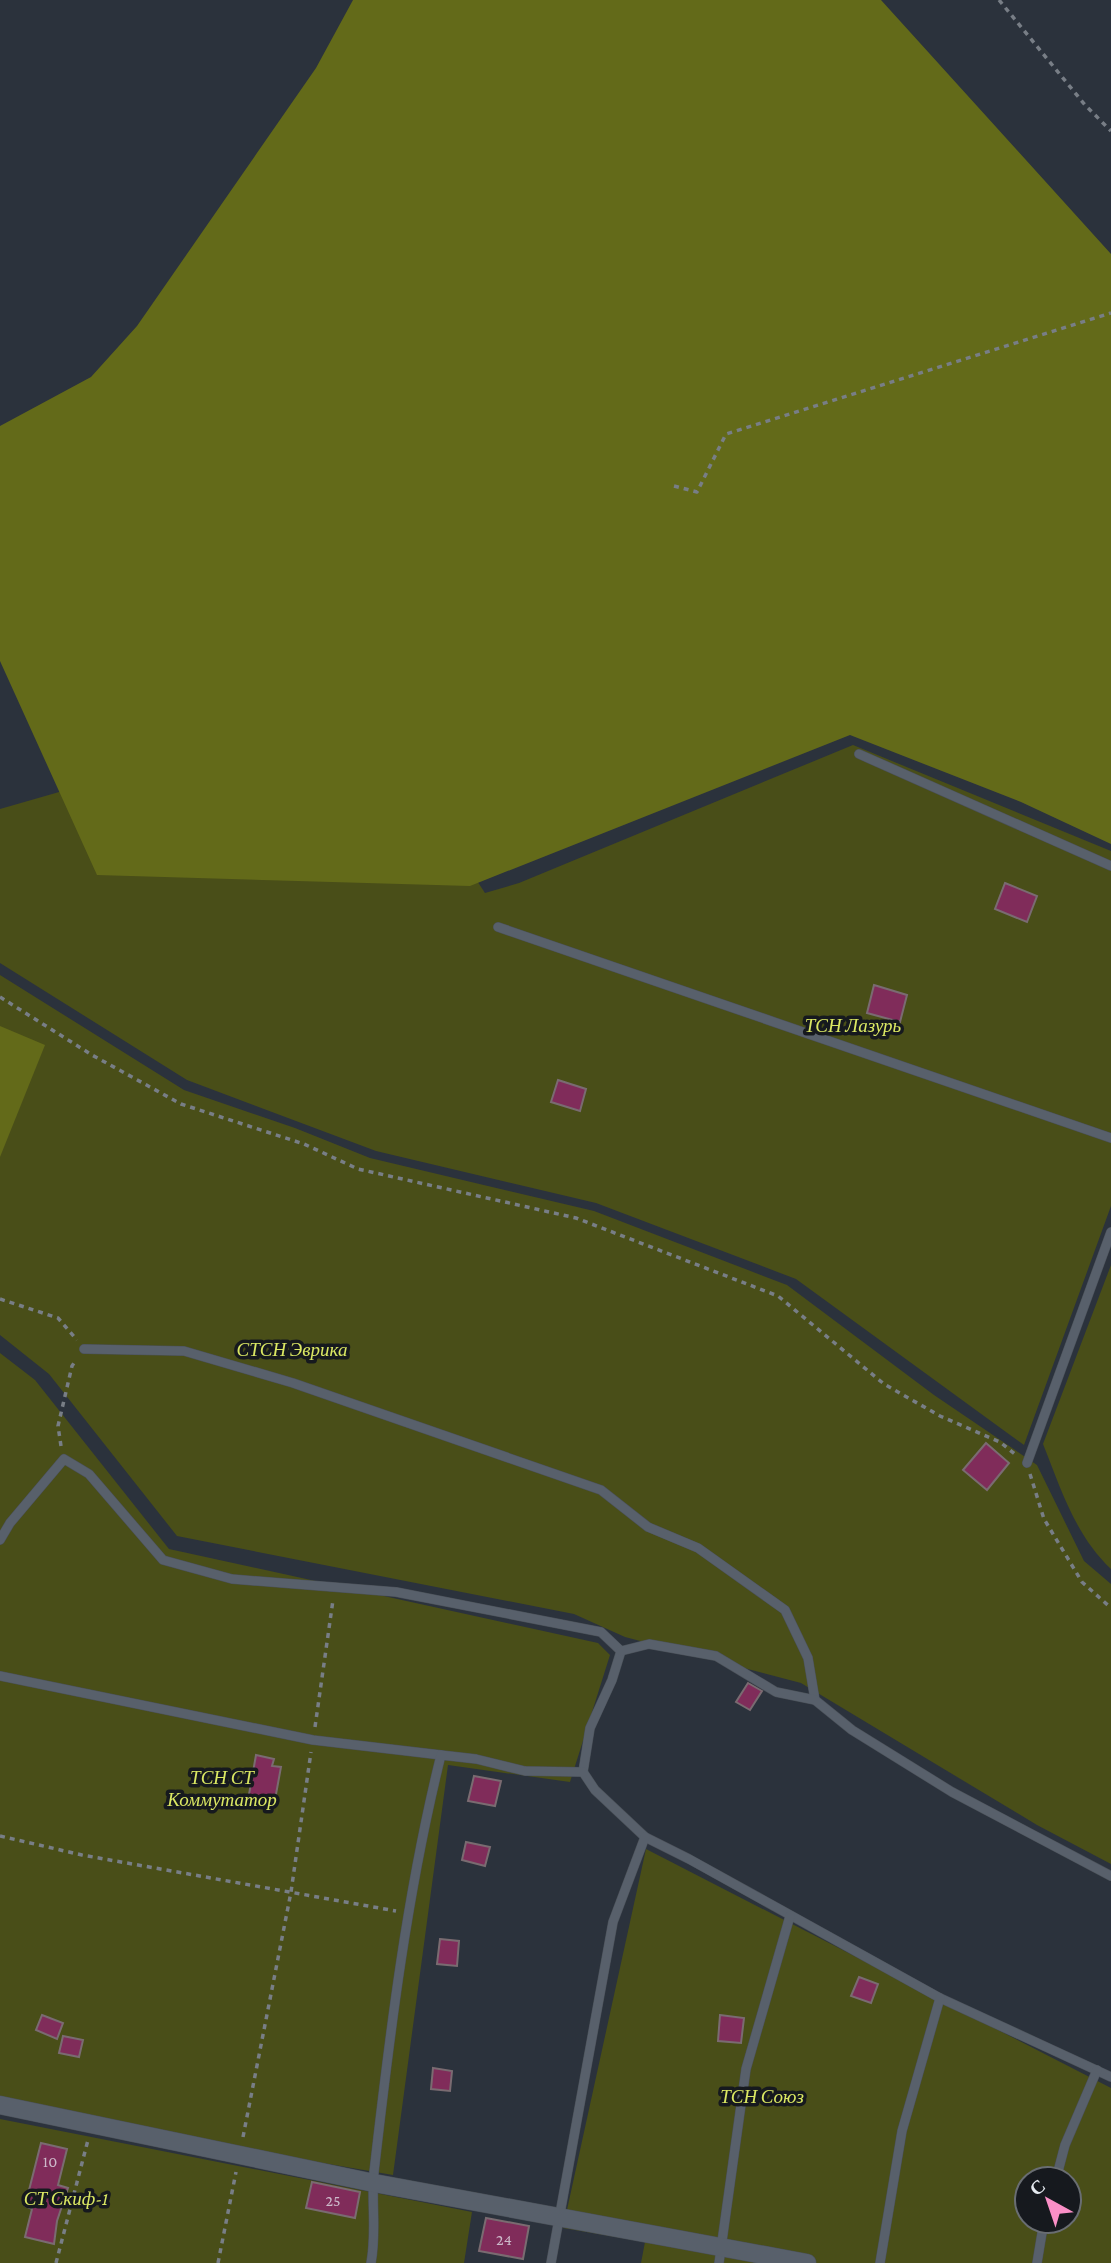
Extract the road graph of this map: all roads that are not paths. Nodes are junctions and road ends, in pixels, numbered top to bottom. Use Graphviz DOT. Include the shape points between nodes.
graph roads {
  1 [pos="859,754"];
  2 [pos="1111,866"];
  3 [pos="498,927"];
  4 [pos="1111,1138"];
  5 [pos="1111,1232"];
  6 [pos="84,1349"];
  7 [pos="1027,1463"];
  8 [pos="0,1540"];
  9 [pos="621,1651"];
  10 [pos="0,1676"];
  11 [pos="815,1700"];
  12 [pos="441,1755"];
  13 [pos="583,1772"];
  14 [pos="645,1837"];
  15 [pos="1111,1876"];
  16 [pos="790,1916"];
  17 [pos="940,1998"];
  18 [pos="1097,2070"];
  19 [pos="1111,2077"];
  20 [pos="0,2105"];
  21 [pos="1060,2165"];
  22 [pos="374,2183"];
  23 [pos="560,2217"];
  24 [pos="1042,2235"];
  25 [pos="720,2255"];
  26 [pos="372,2263"];
  27 [pos="551,2263"];
  28 [pos="807,2263"];
  29 [pos="880,2263"];
  30 [pos="1037,2263"];
  1 -- 2 [label="lane"];
  3 -- 4 [label="lane"];
  5 -- 7 [label="lane"];
  6 -- 11 [label="lane" via="184,1351 293,1383 601,1490 648,1527 698,1548 785,1610 807,1658"];
  8 -- 9 [label="lane" via="64,1459 89,1474 163,1560 232,1579 396,1592 601,1632"];
  9 -- 11 [label="lane" via="649,1644 716,1656 776,1692"];
  9 -- 13 [label="lane" via="590,1728"];
  10 -- 12 [label="lane" via="313,1740"];
  11 -- 15 [label="lane" via="852,1730 952,1792"];
  12 -- 13 [label="lane" via="525,1771"];
  12 -- 22 [label="lane" via="420,1840"];
  13 -- 14 [label="lane" via="595,1790"];
  14 -- 16 [label="lane"];
  14 -- 23 [label="lane" via="613,1922"];
  16 -- 17 [label="lane"];
  16 -- 25 [label="lane" via="746,2068"];
  17 -- 18 [label="lane"];
  17 -- 29 [label="lane" via="902,2131"];
  18 -- 19 [label="lane"];
  18 -- 21 [label="lane"];
  20 -- 22 [label="street"];
  22 -- 23 [label="street"];
  22 -- 26 [label="lane"];
  23 -- 25 [label="street"];
  23 -- 27 [label="lane"];
  24 -- 30 [label="lane"];
  25 -- 28 [label="street"];
}
